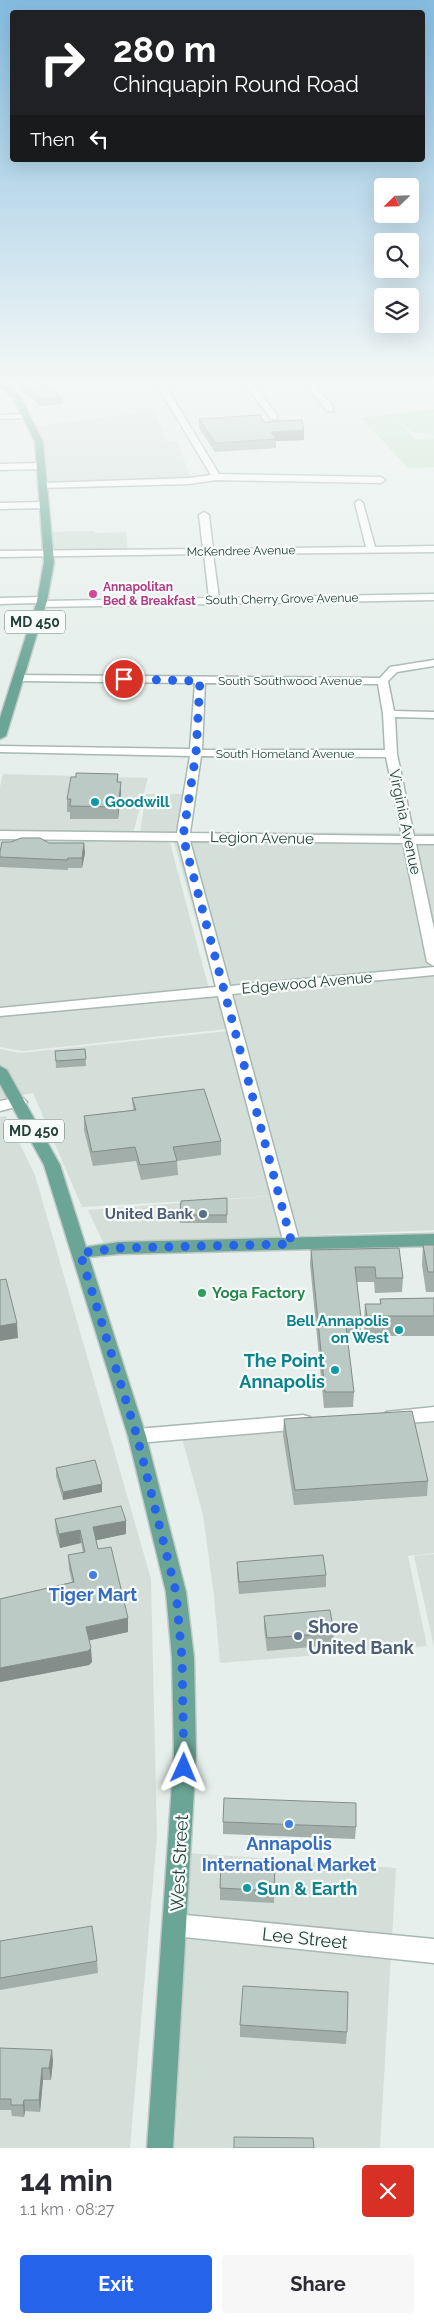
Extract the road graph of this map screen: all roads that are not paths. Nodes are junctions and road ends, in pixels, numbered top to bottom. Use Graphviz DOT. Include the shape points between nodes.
graph roads {
  1 [pos="43,480"];
  2 [pos="194,480"];
  3 [pos="44,486"];
  4 [pos="359,503"];
  5 [pos="44,505"];
  6 [pos="0,506"];
  7 [pos="204,515"];
  8 [pos="434,549"];
  9 [pos="371,550"];
  10 [pos="207,552"];
  11 [pos="48,553"];
  12 [pos="0,554"];
  13 [pos="434,597"];
  14 [pos="214,600"];
  15 [pos="0,601"];
  16 [pos="41,602"];
  17 [pos="434,663"];
  18 [pos="18,678"];
  19 [pos="200,681"];
  20 [pos="383,681"];
  21 [pos="4,710"];
  22 [pos="389,714"];
  23 [pos="434,715"];
  24 [pos="0,736"];
  25 [pos="0,749"];
  26 [pos="196,753"];
  27 [pos="391,754"];
  28 [pos="0,835"];
  29 [pos="183,837"];
  30 [pos="434,840"];
  31 [pos="408,842"];
  32 [pos="434,962"];
  33 [pos="434,971"];
  34 [pos="223,991"];
  35 [pos="0,1012"];
  36 [pos="0,1070"];
  37 [pos="19,1102"];
  38 [pos="0,1106"];
  39 [pos="434,1240"];
  40 [pos="292,1244"];
  41 [pos="80,1253"];
  42 [pos="434,1414"];
  43 [pos="376,1418"];
  44 [pos="318,1421"];
  45 [pos="137,1436"];
  46 [pos="175,1925"];
  47 [pos="434,1951"];
  48 [pos="160,2148"];
  1 -- 3 [label="main road, MD 450"];
  2 -- 3 [label="street"];
  3 -- 5 [label="main road, MD 450"];
  4 -- 9 [label="street"];
  5 -- 6 [label="street"];
  5 -- 11 [label="main road, MD 450"];
  7 -- 10 [label="street"];
  8 -- 9 [label="street, McKendree Avenue"];
  9 -- 10 [label="street, McKendree Avenue"];
  10 -- 11 [label="street, McKendree Avenue"];
  10 -- 14 [label="street"];
  11 -- 12 [label="street, McKendree Avenue"];
  11 -- 16 [label="main road, MD 450"];
  13 -- 14 [label="street, South Cherry Grove Avenue"];
  14 -- 16 [label="street, South Cherry Grove Avenue"];
  15 -- 16 [label="street, South Cherry Grove Avenue"];
  16 -- 18 [label="main road, MD 450"];
  17 -- 20 [label="street" via="394,669"];
  18 -- 19 [label="street, South Southwood Avenue"];
  18 -- 21 [label="main road, MD 450"];
  19 -- 20 [label="street, South Southwood Avenue"];
  19 -- 26 [label="street"];
  20 -- 22 [label="street, Virginia Avenue"];
  21 -- 24 [label="main road, MD 450"];
  22 -- 23 [label="street"];
  22 -- 27 [label="street, Virginia Avenue"];
  25 -- 26 [label="street, South Homeland Avenue"];
  26 -- 27 [label="street, South Homeland Avenue"];
  26 -- 29 [label="street"];
  27 -- 31 [label="street, Virginia Avenue"];
  28 -- 29 [label="street, Legion Avenue"];
  29 -- 31 [label="street, Legion Avenue"];
  29 -- 34 [label="street"];
  30 -- 31 [label="street, Legion Avenue"];
  31 -- 32 [label="street, Virginia Avenue"];
  33 -- 34 [label="street, Edgewood Avenue"];
  34 -- 35 [label="street, Edgewood Avenue"];
  34 -- 40 [label="street"];
  36 -- 37 [label="main road, West Street / MD 450"];
  37 -- 38 [label="street"];
  37 -- 41 [label="main road, West Street / MD 450" via="52,1165"];
  39 -- 40 [label="main road"];
  40 -- 41 [label="main road" via="119,1248"];
  41 -- 45 [label="main road, West Street / MD 450"];
  42 -- 43 [label="street"];
  44 -- 45 [label="street"];
  45 -- 46 [label="main road, West Street / MD 450" via="176,1592 182,1658 185,1755"];
  46 -- 47 [label="street, Lee Street"];
  46 -- 48 [label="main road, West Street / MD 450"];
}
